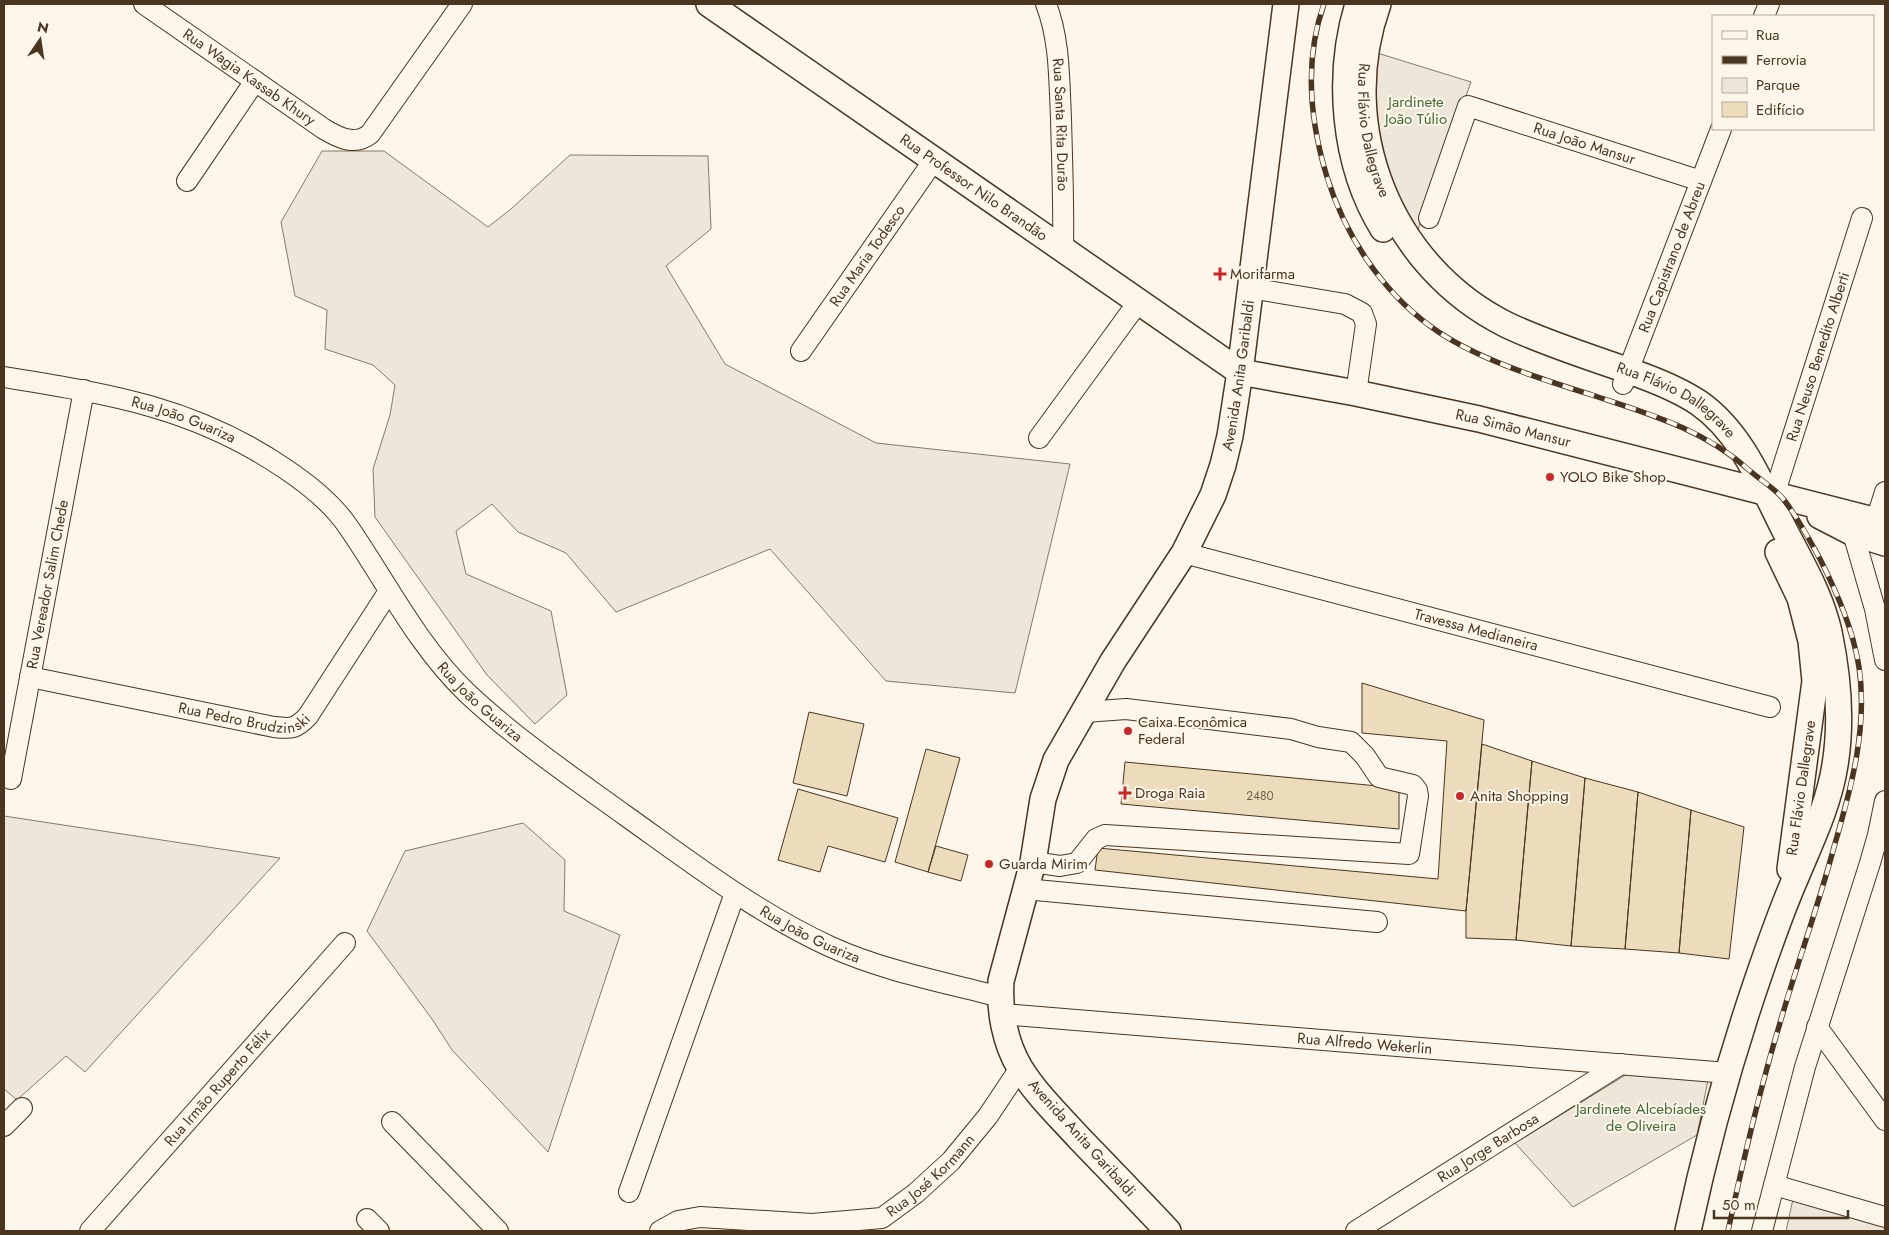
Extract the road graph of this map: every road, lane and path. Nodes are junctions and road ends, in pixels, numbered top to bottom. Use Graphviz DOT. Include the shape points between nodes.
graph roads {
  1 [pos="144,4"];
  2 [pos="462,4"];
  3 [pos="709,4"];
  4 [pos="1046,4"];
  5 [pos="1286,4"];
  6 [pos="1358,4"];
  7 [pos="1378,4"];
  8 [pos="255,81"];
  9 [pos="1721,130"];
  10 [pos="934,160"];
  11 [pos="187,181"];
  12 [pos="1701,181"];
  13 [pos="1429,218"];
  14 [pos="1862,218"];
  15 [pos="1063,249"];
  16 [pos="1250,288"];
  17 [pos="1139,301"];
  18 [pos="801,351"];
  19 [pos="1240,372"];
  20 [pos="4,377"];
  21 [pos="1626,378"];
  22 [pos="84,390"];
  23 [pos="1356,393"];
  24 [pos="1039,438"];
  25 [pos="1885,492"];
  26 [pos="1768,493"];
  27 [pos="1813,513"];
  28 [pos="1880,522"];
  29 [pos="1853,534"];
  30 [pos="1885,543"];
  31 [pos="1792,544"];
  32 [pos="1184,554"];
  33 [pos="389,591"];
  34 [pos="1885,660"];
  35 [pos="30,677"];
  36 [pos="1770,706"];
  37 [pos="1085,712"];
  38 [pos="11,779"];
  39 [pos="1885,801"];
  40 [pos="1033,862"];
  41 [pos="1025,889"];
  42 [pos="735,893"];
  43 [pos="1786,899"];
  44 [pos="1377,922"];
  45 [pos="345,943"];
  46 [pos="1001,1006"];
  47 [pos="1817,1027"];
  48 [pos="1621,1064"];
  49 [pos="1020,1068"];
  50 [pos="1728,1073"];
  51 [pos="22,1108"];
  52 [pos="1885,1120"];
  53 [pos="392,1122"];
  54 [pos="4,1126"];
  55 [pos="1774,1185"];
  56 [pos="629,1192"];
  57 [pos="1885,1216"];
  58 [pos="877,1224"];
  59 [pos="90,1231"];
  60 [pos="498,1231"];
  61 [pos="660,1231"];
  62 [pos="1168,1231"];
  63 [pos="1356,1231"];
  64 [pos="1688,1231"];
  65 [pos="1762,1231"];
  1 -- 8 [label="street, Rua Wagia Kassab Khury"];
  2 -- 8 [label="street, Rua Wagia Kassab Khury" via="364,139 346,140 324,129"];
  3 -- 10 [label="main road, Rua Professor Nilo Brandão"];
  4 -- 15 [label="street, Rua Santa Rita Durão" via="1059,68"];
  5 -- 16 [label="main road, Avenida Anita Garibaldi"];
  6 -- 21 [label="main road, Rua Flávio Dallegrave" via="1346,76 1352,151 1363,189 1399,256 1424,286 1474,324 1513,344"];
  7 -- 21 [label="main road, Rua Flávio Dallegrave" via="1366,43 1364,107 1367,138 1381,186 1401,229 1437,275 1487,314"];
  8 -- 11 [label="street"];
  9 -- 12 [label="street, Rua Capistrano de Abreu"];
  10 -- 15 [label="main road, Rua Professor Nilo Brandão"];
  10 -- 18 [label="street, Rua Maria Todesco"];
  12 -- 13 [label="street, Rua João Mansur" via="1468,106"];
  12 -- 21 [label="street, Rua Capistrano de Abreu"];
  14 -- 26 [label="street, Rua Neuso Benedito Alberti"];
  15 -- 17 [label="main road, Rua Professor Nilo Brandão"];
  16 -- 19 [label="main road, Avenida Anita Garibaldi"];
  16 -- 23 [label="street" via="1345,304 1362,313 1366,324"];
  17 -- 19 [label="main road, Rua Professor Nilo Brandão"];
  17 -- 24 [label="street"];
  19 -- 23 [label="main road, Rua Simão Mansur"];
  19 -- 32 [label="main road, Avenida Anita Garibaldi" via="1223,465 1203,517"];
  20 -- 22 [label="street, Rua João Guariza"];
  21 -- 26 [label="main road, Rua Flávio Dallegrave" via="1691,412 1710,427"];
  22 -- 33 [label="street, Rua João Guariza" via="125,398 219,430 305,482 346,523"];
  22 -- 35 [label="street, Rua Vereador Salim Chede"];
  23 -- 26 [label="main road, Rua Simão Mansur" via="1479,419"];
  25 -- 28 [label="street"];
  26 -- 27 [label="main road, Rua Simão Mansur"];
  26 -- 28 [label="main road, Rua Simão Mansur"];
  26 -- 31 [label="main road, Rua Flávio Dallegrave"];
  26 -- 43 [label="main road, Rua Flávio Dallegrave" via="1812,641 1814,681"];
  27 -- 29 [label="main road, Rua Simão Mansur"];
  27 -- 31 [label="main road" via="1794,522 1790,536"];
  29 -- 30 [label="main road, Rua Simão Mansur"];
  29 -- 34 [label="street" via="1875,609"];
  31 -- 43 [label="main road, Rua Flávio Dallegrave" via="1816,590 1829,630 1838,708 1835,765 1829,793"];
  32 -- 36 [label="street, Travessa Medianeira"];
  32 -- 37 [label="main road, Avenida Anita Garibaldi" via="1113,662"];
  33 -- 35 [label="street, Rua Pedro Brudzinski" via="308,716 299,726 288,729"];
  33 -- 42 [label="street, Rua João Guariza" via="438,660 464,690 499,722"];
  35 -- 38 [label="street, Rua Vereador Salim Chede"];
  37 -- 40 [label="main road, Avenida Anita Garibaldi" via="1056,760 1043,799"];
  37 -- 40 [label="street" via="1126,709 1291,729 1351,742 1379,777 1413,784 1417,790 1409,854 1105,835 1096,839 1077,863 1060,866"];
  39 -- 47 [label="street" via="1870,863"];
  40 -- 41 [label="main road, Avenida Anita Garibaldi"];
  41 -- 44 [label="street"];
  41 -- 46 [label="main road, Avenida Anita Garibaldi" via="1004,966"];
  42 -- 46 [label="street, Rua João Guariza" via="809,936 855,957"];
  42 -- 56 [label="street"];
  43 -- 50 [label="main road, Rua Flávio Dallegrave"];
  45 -- 59 [label="street, Rua Irmão Ruperto Félix"];
  46 -- 48 [label="street, Rua Alfredo Wekerlin"];
  46 -- 49 [label="main road, Avenida Anita Garibaldi" via="1008,1041"];
  47 -- 52 [label="street"];
  47 -- 55 [label="street"];
  48 -- 50 [label="street, Rua Alfredo Wekerlin"];
  48 -- 63 [label="street, Rua Jorge Barbosa"];
  49 -- 58 [label="street, Rua José Kormann" via="988,1116 951,1161"];
  49 -- 62 [label="main road, Avenida Anita Garibaldi" via="1057,1114"];
  50 -- 64 [label="main road, Rua Flávio Dallegrave"];
  51 -- 54 [label="street"];
  53 -- 60 [label="street"];
  55 -- 57 [label="street"];
  55 -- 65 [label="street"];
  58 -- 61 [label="street, Rua José Kormann" via="812,1224 700,1217 678,1221"];
}
